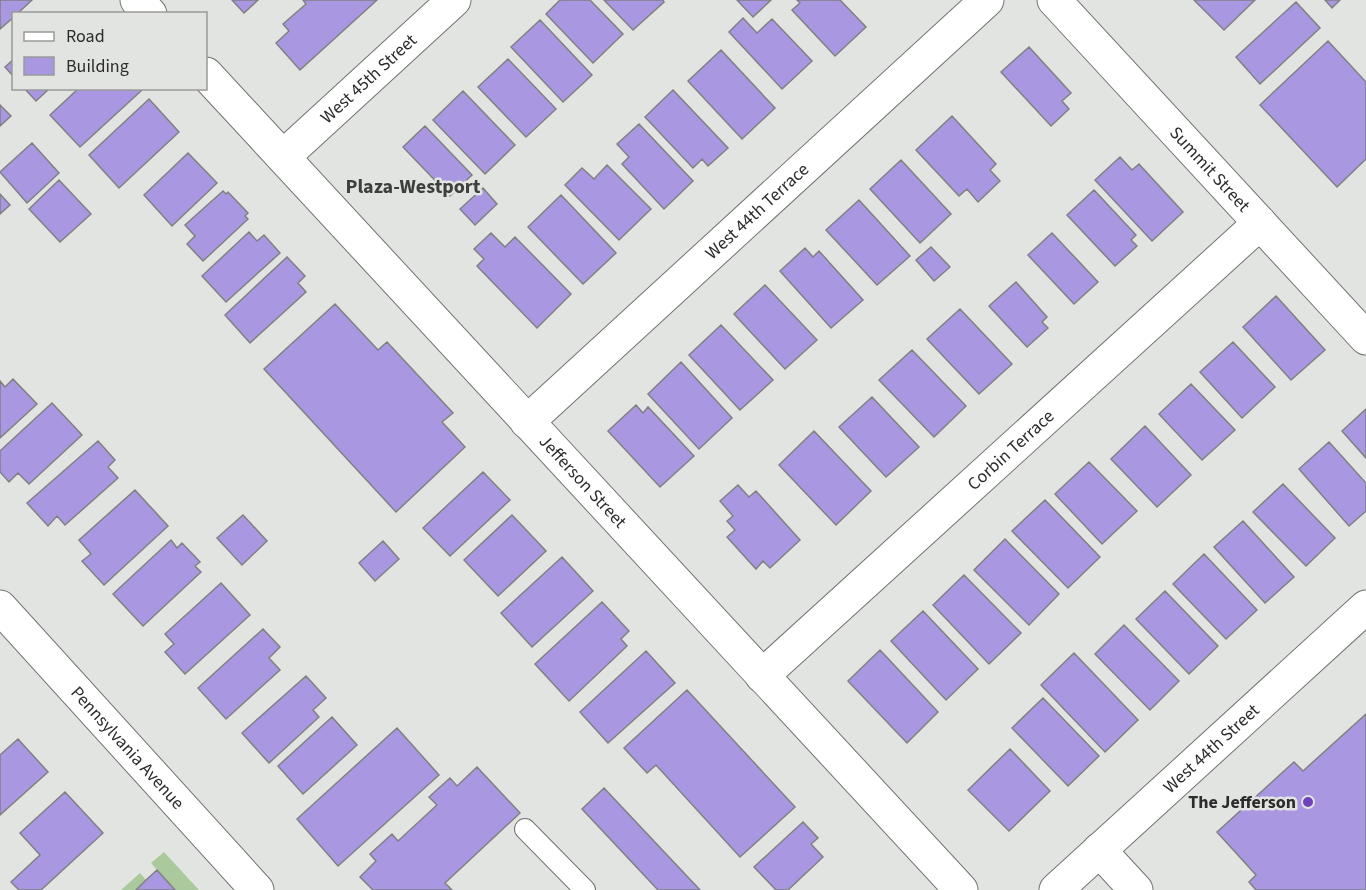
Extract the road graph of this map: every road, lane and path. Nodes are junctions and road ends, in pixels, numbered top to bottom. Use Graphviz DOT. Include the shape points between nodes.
graph roads {
  1 [pos="137,0"];
  2 [pos="454,0"];
  3 [pos="987,0"];
  4 [pos="1054,0"];
  5 [pos="148,12"];
  6 [pos="207,75"];
  7 [pos="283,157"];
  8 [pos="1260,223"];
  9 [pos="1366,338"];
  10 [pos="527,422"];
  11 [pos="0,607"];
  12 [pos="1366,607"];
  13 [pos="762,676"];
  14 [pos="525,829"];
  15 [pos="1100,850"];
  16 [pos="257,890"];
  17 [pos="585,890"];
  18 [pos="961,890"];
  19 [pos="1056,890"];
  20 [pos="1136,890"];
  1 -- 5 [label="street"];
  2 -- 7 [label="street, West 45th Street"];
  3 -- 10 [label="street, West 44th Terrace"];
  4 -- 8 [label="street, Summit Street"];
  6 -- 7 [label="street, Jefferson Street"];
  7 -- 10 [label="street, Jefferson Street"];
  8 -- 9 [label="street, Summit Street"];
  8 -- 13 [label="street, Corbin Terrace"];
  10 -- 13 [label="street, Jefferson Street"];
  11 -- 16 [label="street, Pennsylvania Avenue"];
  12 -- 15 [label="street, West 44th Street"];
  13 -- 18 [label="street, Jefferson Street"];
  14 -- 17 [label="lane"];
  15 -- 19 [label="street, West 44th Street"];
  15 -- 20 [label="street"];
}
